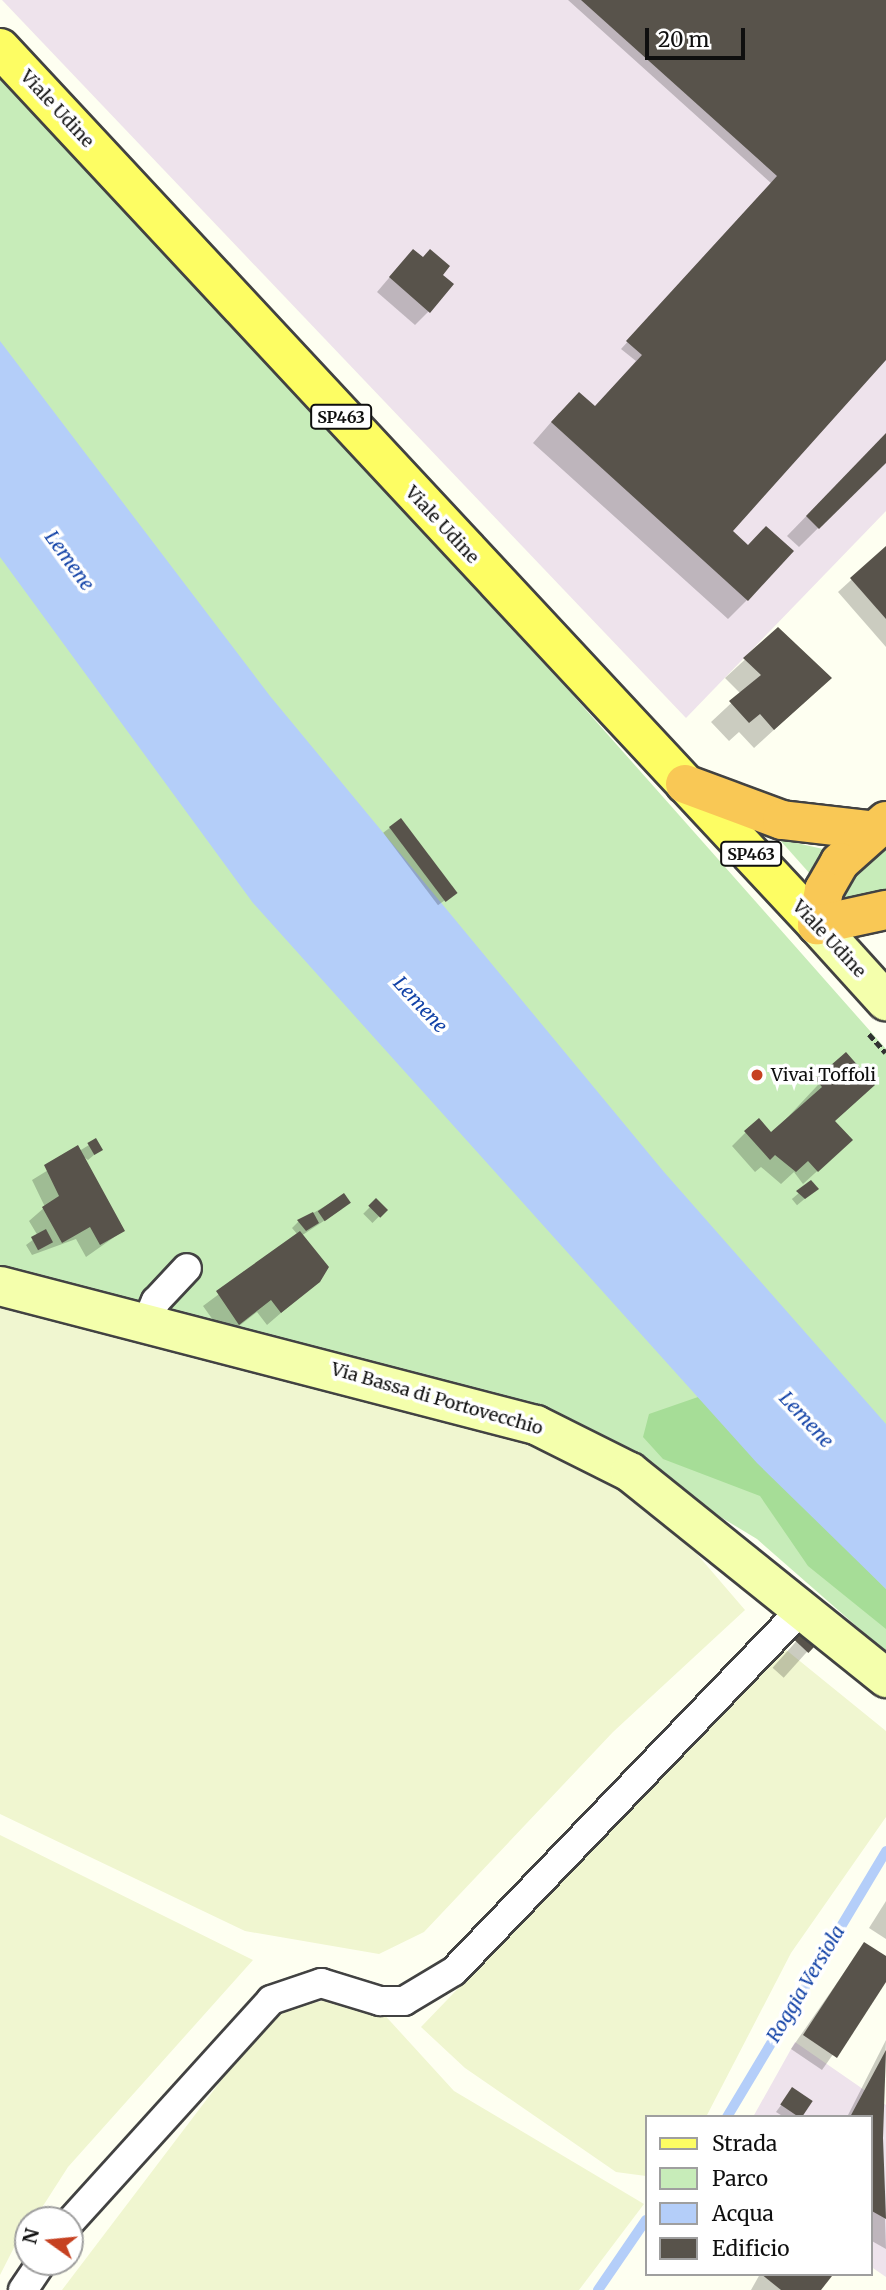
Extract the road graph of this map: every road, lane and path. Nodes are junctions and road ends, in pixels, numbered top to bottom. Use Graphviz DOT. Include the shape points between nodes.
graph roads {
  1 [pos="0,48"];
  2 [pos="685,784"];
  3 [pos="878,825"];
  4 [pos="886,910"];
  5 [pos="817,925"];
  6 [pos="886,1001"];
  7 [pos="187,1268"];
  8 [pos="0,1286"];
  9 [pos="146,1324"];
  10 [pos="801,1610"];
  11 [pos="886,1678"];
  12 [pos="84,2207"];
  1 -- 2 [label="main road, Viale Udine / SP463"];
  2 -- 3 [label="highway" via="782,820"];
  2 -- 5 [label="main road, Viale Udine / SP463"];
  3 -- 5 [label="highway" via="824,890"];
  4 -- 5 [label="highway"];
  5 -- 6 [label="street, Viale Udine / SP463"];
  7 -- 9 [label="street" via="156,1301"];
  8 -- 9 [label="street, Via Bassa di Portovecchio"];
  9 -- 10 [label="street, Via Bassa di Portovecchio" via="536,1425 630,1472 712,1532"];
  10 -- 11 [label="street, Via Bassa di Portovecchio"];
  10 -- 12 [label="street" via="454,1971 404,2001 380,2001 321,1983 271,2000"];
}
